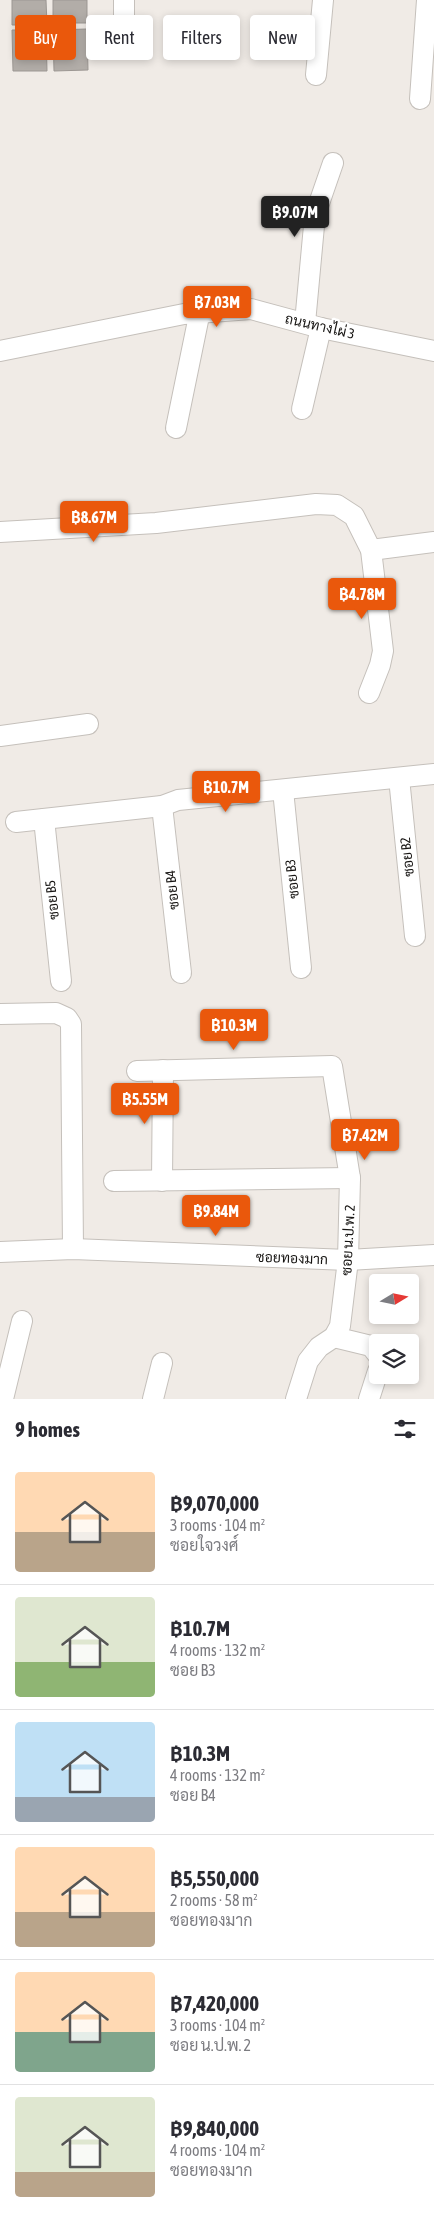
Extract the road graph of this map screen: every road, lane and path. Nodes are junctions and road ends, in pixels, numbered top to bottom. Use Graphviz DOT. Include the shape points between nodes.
graph roads {
  1 [pos="124,0"];
  2 [pos="323,0"];
  3 [pos="427,0"];
  4 [pos="124,15"];
  5 [pos="316,75"];
  6 [pos="420,99"];
  7 [pos="333,163"];
  8 [pos="200,311"];
  9 [pos="313,326"];
  10 [pos="0,351"];
  11 [pos="434,351"];
  12 [pos="302,409"];
  13 [pos="176,428"];
  14 [pos="0,532"];
  15 [pos="434,542"];
  16 [pos="372,550"];
  17 [pos="368,693"];
  18 [pos="88,724"];
  19 [pos="0,736"];
  20 [pos="434,774"];
  21 [pos="399,778"];
  22 [pos="282,790"];
  23 [pos="162,806"];
  24 [pos="44,819"];
  25 [pos="16,822"];
  26 [pos="415,936"];
  27 [pos="301,968"];
  28 [pos="181,973"];
  29 [pos="61,981"];
  30 [pos="0,1014"];
  31 [pos="163,1070"];
  32 [pos="137,1071"];
  33 [pos="350,1178"];
  34 [pos="114,1181"];
  35 [pos="162,1181"];
  36 [pos="73,1249"];
  37 [pos="0,1252"];
  38 [pos="434,1255"];
  39 [pos="348,1260"];
  40 [pos="22,1321"];
  41 [pos="334,1337"];
  42 [pos="369,1346"];
  43 [pos="162,1363"];
  44 [pos="374,1384"];
  45 [pos="3,1399"];
  46 [pos="153,1399"];
  47 [pos="296,1399"];
  48 [pos="369,1399"];
  1 -- 4 [label="street"];
  2 -- 5 [label="street"];
  3 -- 6 [label="street"];
  7 -- 9 [label="street" via="314,216"];
  8 -- 9 [label="street, ถนนทางไผ่ 3" via="251,309"];
  8 -- 10 [label="street, ถนนทางไผ่ 3"];
  8 -- 13 [label="street"];
  9 -- 11 [label="street, ถนนทางไผ่ 3"];
  9 -- 12 [label="street"];
  14 -- 16 [label="street" via="156,523 316,504 337,505 354,516"];
  15 -- 16 [label="street"];
  16 -- 17 [label="street" via="383,651"];
  18 -- 19 [label="street"];
  20 -- 21 [label="street"];
  21 -- 22 [label="street"];
  21 -- 26 [label="street, ซอย B2"];
  22 -- 23 [label="street" via="178,800"];
  22 -- 27 [label="street, ซอย B3"];
  23 -- 24 [label="street"];
  23 -- 28 [label="street, ซอย B4"];
  24 -- 25 [label="street"];
  24 -- 29 [label="street, ซอย B5"];
  30 -- 36 [label="street" via="56,1013 62,1014 71,1024"];
  31 -- 32 [label="street"];
  31 -- 33 [label="street, ซอย น.ป.พ. 2" via="332,1066"];
  31 -- 35 [label="street"];
  33 -- 35 [label="street"];
  33 -- 39 [label="street, ซอย น.ป.พ. 2"];
  34 -- 35 [label="street"];
  36 -- 37 [label="street, ซอยทองมาก"];
  36 -- 39 [label="street, ซอยทองมาก"];
  38 -- 39 [label="street, ซอยทองมาก"];
  39 -- 41 [label="street, ซอย น.ป.พ. 2" via="340,1326"];
  40 -- 45 [label="street"];
  41 -- 42 [label="street"];
  41 -- 47 [label="street" via="319,1347 308,1361"];
  43 -- 46 [label="street"];
  44 -- 48 [label="street"];
}
